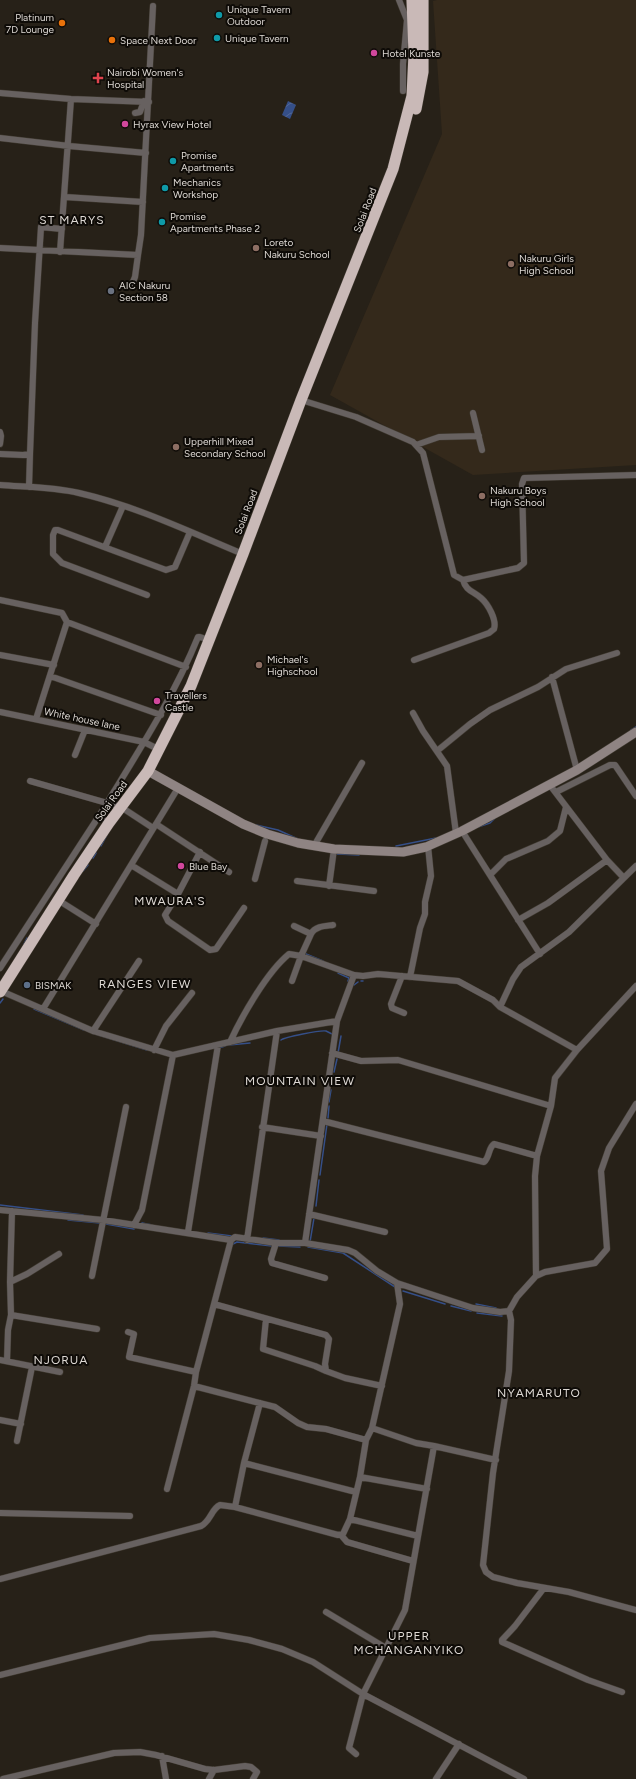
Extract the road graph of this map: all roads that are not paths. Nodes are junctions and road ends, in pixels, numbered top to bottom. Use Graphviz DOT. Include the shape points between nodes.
graph roads {
  1 [pos="399,0"];
  2 [pos="412,0"];
  3 [pos="423,0"];
  4 [pos="153,6"];
  5 [pos="403,91"];
  6 [pos="0,93"];
  7 [pos="71,99"];
  8 [pos="146,102"];
  9 [pos="135,113"];
  10 [pos="0,138"];
  11 [pos="68,146"];
  12 [pos="146,153"];
  13 [pos="393,169"];
  14 [pos="65,197"];
  15 [pos="143,202"];
  16 [pos="62,228"];
  17 [pos="0,248"];
  18 [pos="40,250"];
  19 [pos="60,252"];
  20 [pos="138,255"];
  21 [pos="132,284"];
  22 [pos="301,400"];
  23 [pos="473,413"];
  24 [pos="0,432"];
  25 [pos="479,436"];
  26 [pos="0,444"];
  27 [pos="416,445"];
  28 [pos="482,450"];
  29 [pos="0,454"];
  30 [pos="30,454"];
  31 [pos="636,475"];
  32 [pos="0,485"];
  33 [pos="29,487"];
  34 [pos="123,506"];
  35 [pos="190,532"];
  36 [pos="105,547"];
  37 [pos="243,554"];
  38 [pos="463,580"];
  39 [pos="147,595"];
  40 [pos="0,600"];
  41 [pos="67,622"];
  42 [pos="209,640"];
  43 [pos="617,653"];
  44 [pos="0,655"];
  45 [pos="414,660"];
  46 [pos="54,665"];
  47 [pos="186,667"];
  48 [pos="50,676"];
  49 [pos="552,677"];
  50 [pos="0,712"];
  51 [pos="413,713"];
  52 [pos="161,715"];
  53 [pos="36,719"];
  54 [pos="84,730"];
  55 [pos="636,732"];
  56 [pos="144,742"];
  57 [pos="158,749"];
  58 [pos="437,751"];
  59 [pos="75,754"];
  60 [pos="362,763"];
  61 [pos="577,770"];
  62 [pos="148,771"];
  63 [pos="30,781"];
  64 [pos="549,784"];
  65 [pos="178,788"];
  66 [pos="556,792"];
  67 [pos="636,796"];
  68 [pos="107,802"];
  69 [pos="121,807"];
  70 [pos="566,807"];
  71 [pos="99,816"];
  72 [pos="109,823"];
  73 [pos="154,826"];
  74 [pos="459,832"];
  75 [pos="265,841"];
  76 [pos="314,846"];
  77 [pos="428,846"];
  78 [pos="334,849"];
  79 [pos="200,852"];
  80 [pos="606,860"];
  81 [pos="131,865"];
  82 [pos="636,866"];
  83 [pos="229,872"];
  84 [pos="490,875"];
  85 [pos="623,877"];
  86 [pos="255,879"];
  87 [pos="297,881"];
  88 [pos="329,886"];
  89 [pos="374,891"];
  90 [pos="178,894"];
  91 [pos="58,900"];
  92 [pos="244,908"];
  93 [pos="518,920"];
  94 [pos="96,924"];
  95 [pos="333,925"];
  96 [pos="294,926"];
  97 [pos="311,934"];
  98 [pos="540,954"];
  99 [pos="301,956"];
  100 [pos="139,961"];
  101 [pos="0,968"];
  102 [pos="354,975"];
  103 [pos="402,976"];
  104 [pos="410,977"];
  105 [pos="292,981"];
  106 [pos="636,986"];
  107 [pos="0,991"];
  108 [pos="192,993"];
  109 [pos="500,1006"];
  110 [pos="43,1009"];
  111 [pos="404,1013"];
  112 [pos="337,1021"];
  113 [pos="93,1031"];
  114 [pos="277,1031"];
  115 [pos="230,1042"];
  116 [pos="218,1045"];
  117 [pos="154,1050"];
  118 [pos="577,1050"];
  119 [pos="332,1053"];
  120 [pos="173,1055"];
  121 [pos="636,1104"];
  122 [pos="551,1106"];
  123 [pos="126,1107"];
  124 [pos="323,1121"];
  125 [pos="262,1128"];
  126 [pos="321,1136"];
  127 [pos="536,1156"];
  128 [pos="0,1210"];
  129 [pos="12,1211"];
  130 [pos="309,1214"];
  131 [pos="103,1220"];
  132 [pos="134,1225"];
  133 [pos="188,1232"];
  134 [pos="385,1232"];
  135 [pos="231,1240"];
  136 [pos="247,1240"];
  137 [pos="276,1243"];
  138 [pos="305,1243"];
  139 [pos="59,1254"];
  140 [pos="92,1276"];
  141 [pos="536,1276"];
  142 [pos="325,1278"];
  143 [pos="10,1282"];
  144 [pos="397,1283"];
  145 [pos="214,1304"];
  146 [pos="509,1310"];
  147 [pos="11,1315"];
  148 [pos="266,1319"];
  149 [pos="97,1329"];
  150 [pos="128,1332"];
  151 [pos="0,1360"];
  152 [pos="7,1361"];
  153 [pos="32,1367"];
  154 [pos="326,1371"];
  155 [pos="60,1372"];
  156 [pos="196,1372"];
  157 [pos="194,1386"];
  158 [pos="382,1386"];
  159 [pos="260,1403"];
  160 [pos="0,1420"];
  161 [pos="21,1424"];
  162 [pos="372,1428"];
  163 [pos="366,1440"];
  164 [pos="17,1441"];
  165 [pos="434,1446"];
  166 [pos="496,1460"];
  167 [pos="244,1463"];
  168 [pos="360,1477"];
  169 [pos="167,1489"];
  170 [pos="427,1490"];
  171 [pos="356,1492"];
  172 [pos="235,1507"];
  173 [pos="0,1513"];
  174 [pos="130,1516"];
  175 [pos="350,1519"];
  176 [pos="341,1535"];
  177 [pos="418,1536"];
  178 [pos="413,1561"];
  179 [pos="0,1579"];
  180 [pos="544,1588"];
  181 [pos="636,1610"];
  182 [pos="326,1612"];
  183 [pos="386,1648"];
  184 [pos="0,1675"];
  185 [pos="622,1692"];
  186 [pos="363,1694"];
  187 [pos="459,1744"];
  188 [pos="356,1754"];
  189 [pos="162,1756"];
  190 [pos="214,1770"];
  191 [pos="522,1778"];
  192 [pos="3,1779"];
  193 [pos="166,1779"];
  194 [pos="209,1779"];
  195 [pos="253,1779"];
  196 [pos="436,1779"];
  1 -- 5 [label="street" via="407,20"];
  2 -- 13 [label="highway, Solai Road" via="412,96"];
  3 -- 13 [label="highway" via="422,82 410,130"];
  4 -- 8 [label="street"];
  6 -- 7 [label="street"];
  7 -- 8 [label="street"];
  7 -- 11 [label="street"];
  8 -- 9 [label="street" via="140,112"];
  8 -- 12 [label="street"];
  10 -- 11 [label="street"];
  11 -- 12 [label="street"];
  11 -- 14 [label="street"];
  12 -- 15 [label="street"];
  13 -- 22 [label="highway, Solai Road"];
  14 -- 15 [label="street"];
  14 -- 16 [label="street"];
  15 -- 20 [label="street"];
  16 -- 18 [label="street" via="41,227"];
  16 -- 19 [label="street"];
  17 -- 18 [label="street"];
  18 -- 19 [label="street"];
  18 -- 30 [label="street"];
  19 -- 20 [label="street"];
  20 -- 21 [label="street"];
  22 -- 27 [label="street" via="356,417"];
  22 -- 37 [label="highway, Solai Road"];
  23 -- 25 [label="street"];
  24 -- 26 [label="street"];
  25 -- 27 [label="street" via="439,437"];
  25 -- 28 [label="street"];
  27 -- 38 [label="street" via="423,453 454,575"];
  29 -- 30 [label="street"];
  30 -- 33 [label="street"];
  31 -- 38 [label="street" via="524,478 524,563 518,568"];
  32 -- 33 [label="street"];
  33 -- 34 [label="street" via="79,493"];
  34 -- 35 [label="street"];
  34 -- 36 [label="street"];
  35 -- 36 [label="street" via="175,567 170,570"];
  35 -- 37 [label="street"];
  36 -- 39 [label="street" via="58,530 55,530 53,535 53,554 62,563"];
  37 -- 42 [label="highway, Solai Road"];
  38 -- 45 [label="street" via="468,590 483,600 494,621 494,629 490,633"];
  40 -- 41 [label="street" via="62,613"];
  41 -- 46 [label="street"];
  41 -- 47 [label="street"];
  42 -- 47 [label="street" via="198,638"];
  42 -- 57 [label="highway, Solai Road" via="191,686"];
  43 -- 49 [label="street" via="566,669"];
  44 -- 46 [label="street"];
  46 -- 48 [label="street"];
  47 -- 52 [label="street"];
  48 -- 52 [label="street"];
  48 -- 53 [label="street"];
  49 -- 58 [label="street" via="538,687 490,710"];
  49 -- 61 [label="street"];
  50 -- 53 [label="street, White house lane"];
  51 -- 58 [label="street"];
  52 -- 56 [label="street"];
  53 -- 54 [label="street, White house lane"];
  54 -- 56 [label="street, White house lane"];
  54 -- 59 [label="street"];
  55 -- 61 [label="street"];
  56 -- 57 [label="street, White house lane"];
  56 -- 68 [label="street"];
  57 -- 62 [label="highway, Solai Road"];
  58 -- 74 [label="street" via="446,766"];
  60 -- 76 [label="street"];
  61 -- 64 [label="street"];
  62 -- 65 [label="street"];
  62 -- 69 [label="highway, Solai Road"];
  63 -- 68 [label="street"];
  64 -- 66 [label="street"];
  64 -- 74 [label="street"];
  65 -- 73 [label="street"];
  65 -- 76 [label="street" via="243,824 267,834"];
  66 -- 67 [label="street" via="610,765 615,765"];
  66 -- 70 [label="street"];
  68 -- 69 [label="street"];
  68 -- 71 [label="street"];
  69 -- 72 [label="highway, Solai Road"];
  69 -- 73 [label="street"];
  70 -- 80 [label="street"];
  70 -- 84 [label="street" via="560,832 548,841 506,859"];
  71 -- 72 [label="street"];
  71 -- 101 [label="street"];
  72 -- 91 [label="highway, Solai Road"];
  73 -- 79 [label="street"];
  73 -- 81 [label="street"];
  74 -- 77 [label="street"];
  74 -- 84 [label="street"];
  75 -- 86 [label="street"];
  76 -- 78 [label="street"];
  77 -- 78 [label="street" via="403,852"];
  77 -- 104 [label="street" via="431,876"];
  78 -- 88 [label="street"];
  79 -- 83 [label="street"];
  79 -- 90 [label="street"];
  80 -- 85 [label="street"];
  80 -- 93 [label="street" via="548,903"];
  81 -- 90 [label="street"];
  81 -- 94 [label="street"];
  82 -- 85 [label="street"];
  84 -- 93 [label="street"];
  85 -- 98 [label="street" via="569,932"];
  87 -- 88 [label="street"];
  88 -- 89 [label="street"];
  90 -- 92 [label="street" via="165,915 168,921 213,951"];
  91 -- 94 [label="street"];
  91 -- 107 [label="highway, Solai Road"];
  93 -- 98 [label="street"];
  94 -- 110 [label="street"];
  95 -- 97 [label="street" via="313,930"];
  96 -- 97 [label="street"];
  97 -- 99 [label="street"];
  98 -- 109 [label="street" via="521,968"];
  99 -- 102 [label="street"];
  99 -- 105 [label="street"];
  99 -- 115 [label="street" via="289,954 285,958 240,1021"];
  100 -- 113 [label="street"];
  102 -- 103 [label="street"];
  102 -- 112 [label="street"];
  103 -- 104 [label="street"];
  103 -- 111 [label="street" via="391,1004 392,1008"];
  104 -- 109 [label="street" via="458,981"];
  106 -- 118 [label="street"];
  107 -- 110 [label="street"];
  108 -- 117 [label="street" via="170,1020"];
  109 -- 118 [label="street"];
  110 -- 113 [label="street"];
  112 -- 114 [label="street"];
  112 -- 119 [label="street"];
  113 -- 117 [label="street"];
  114 -- 115 [label="street"];
  114 -- 125 [label="street"];
  115 -- 116 [label="street"];
  116 -- 120 [label="street"];
  116 -- 133 [label="street"];
  117 -- 120 [label="street"];
  118 -- 122 [label="street" via="555,1078"];
  119 -- 122 [label="street" via="361,1061 398,1060"];
  119 -- 124 [label="street"];
  120 -- 132 [label="street" via="142,1210"];
  121 -- 141 [label="street" via="609,1148 601,1171 608,1249 595,1263"];
  122 -- 127 [label="street"];
  123 -- 131 [label="street"];
  124 -- 126 [label="street"];
  124 -- 127 [label="street" via="484,1162 494,1144"];
  125 -- 126 [label="street"];
  125 -- 136 [label="street"];
  126 -- 130 [label="street"];
  127 -- 141 [label="street"];
  128 -- 129 [label="street"];
  129 -- 131 [label="street"];
  129 -- 143 [label="street"];
  130 -- 134 [label="street"];
  130 -- 138 [label="street"];
  131 -- 132 [label="street"];
  131 -- 140 [label="street"];
  132 -- 133 [label="street"];
  133 -- 135 [label="street"];
  135 -- 136 [label="street" via="235,1237"];
  135 -- 145 [label="street"];
  136 -- 137 [label="street"];
  137 -- 138 [label="street"];
  137 -- 142 [label="street" via="272,1263"];
  138 -- 144 [label="street" via="355,1253"];
  139 -- 143 [label="street"];
  141 -- 146 [label="street" via="517,1296"];
  143 -- 147 [label="street"];
  144 -- 146 [label="street" via="473,1308 500,1312"];
  144 -- 158 [label="street" via="400,1304"];
  145 -- 148 [label="street"];
  145 -- 156 [label="street"];
  146 -- 166 [label="street" via="509,1371"];
  147 -- 149 [label="street"];
  147 -- 152 [label="street"];
  148 -- 154 [label="street" via="263,1349"];
  148 -- 154 [label="street" via="326,1335 330,1339"];
  150 -- 156 [label="street" via="134,1334 129,1357"];
  151 -- 152 [label="street"];
  152 -- 153 [label="street"];
  153 -- 155 [label="street"];
  153 -- 161 [label="street"];
  154 -- 158 [label="street"];
  156 -- 157 [label="street"];
  157 -- 159 [label="street"];
  157 -- 169 [label="street"];
  158 -- 162 [label="street"];
  159 -- 163 [label="street" via="275,1407 298,1424"];
  159 -- 167 [label="street"];
  160 -- 161 [label="street"];
  161 -- 164 [label="street"];
  162 -- 163 [label="street"];
  162 -- 165 [label="street" via="416,1443"];
  163 -- 168 [label="street"];
  165 -- 166 [label="street"];
  165 -- 170 [label="street"];
  166 -- 180 [label="street" via="483,1565 486,1572 494,1577"];
  167 -- 171 [label="street"];
  167 -- 172 [label="street"];
  168 -- 170 [label="street"];
  168 -- 171 [label="street"];
  170 -- 177 [label="street"];
  171 -- 175 [label="street"];
  172 -- 176 [label="street"];
  172 -- 179 [label="street" via="218,1506 210,1519 201,1526"];
  173 -- 174 [label="street"];
  175 -- 176 [label="street"];
  175 -- 177 [label="street"];
  176 -- 178 [label="street" via="347,1542"];
  177 -- 178 [label="street"];
  178 -- 183 [label="street" via="405,1610"];
  180 -- 181 [label="street"];
  180 -- 185 [label="street" via="502,1642"];
  182 -- 183 [label="street"];
  183 -- 186 [label="street"];
  184 -- 186 [label="street" via="150,1638 214,1634 282,1649 313,1662"];
  186 -- 187 [label="street"];
  186 -- 188 [label="street" via="349,1748"];
  187 -- 191 [label="street"];
  187 -- 196 [label="street"];
  189 -- 190 [label="street"];
  189 -- 192 [label="street" via="140,1752 114,1753"];
  189 -- 193 [label="street"];
  190 -- 194 [label="street"];
  190 -- 195 [label="street" via="251,1767 257,1772"];
}
